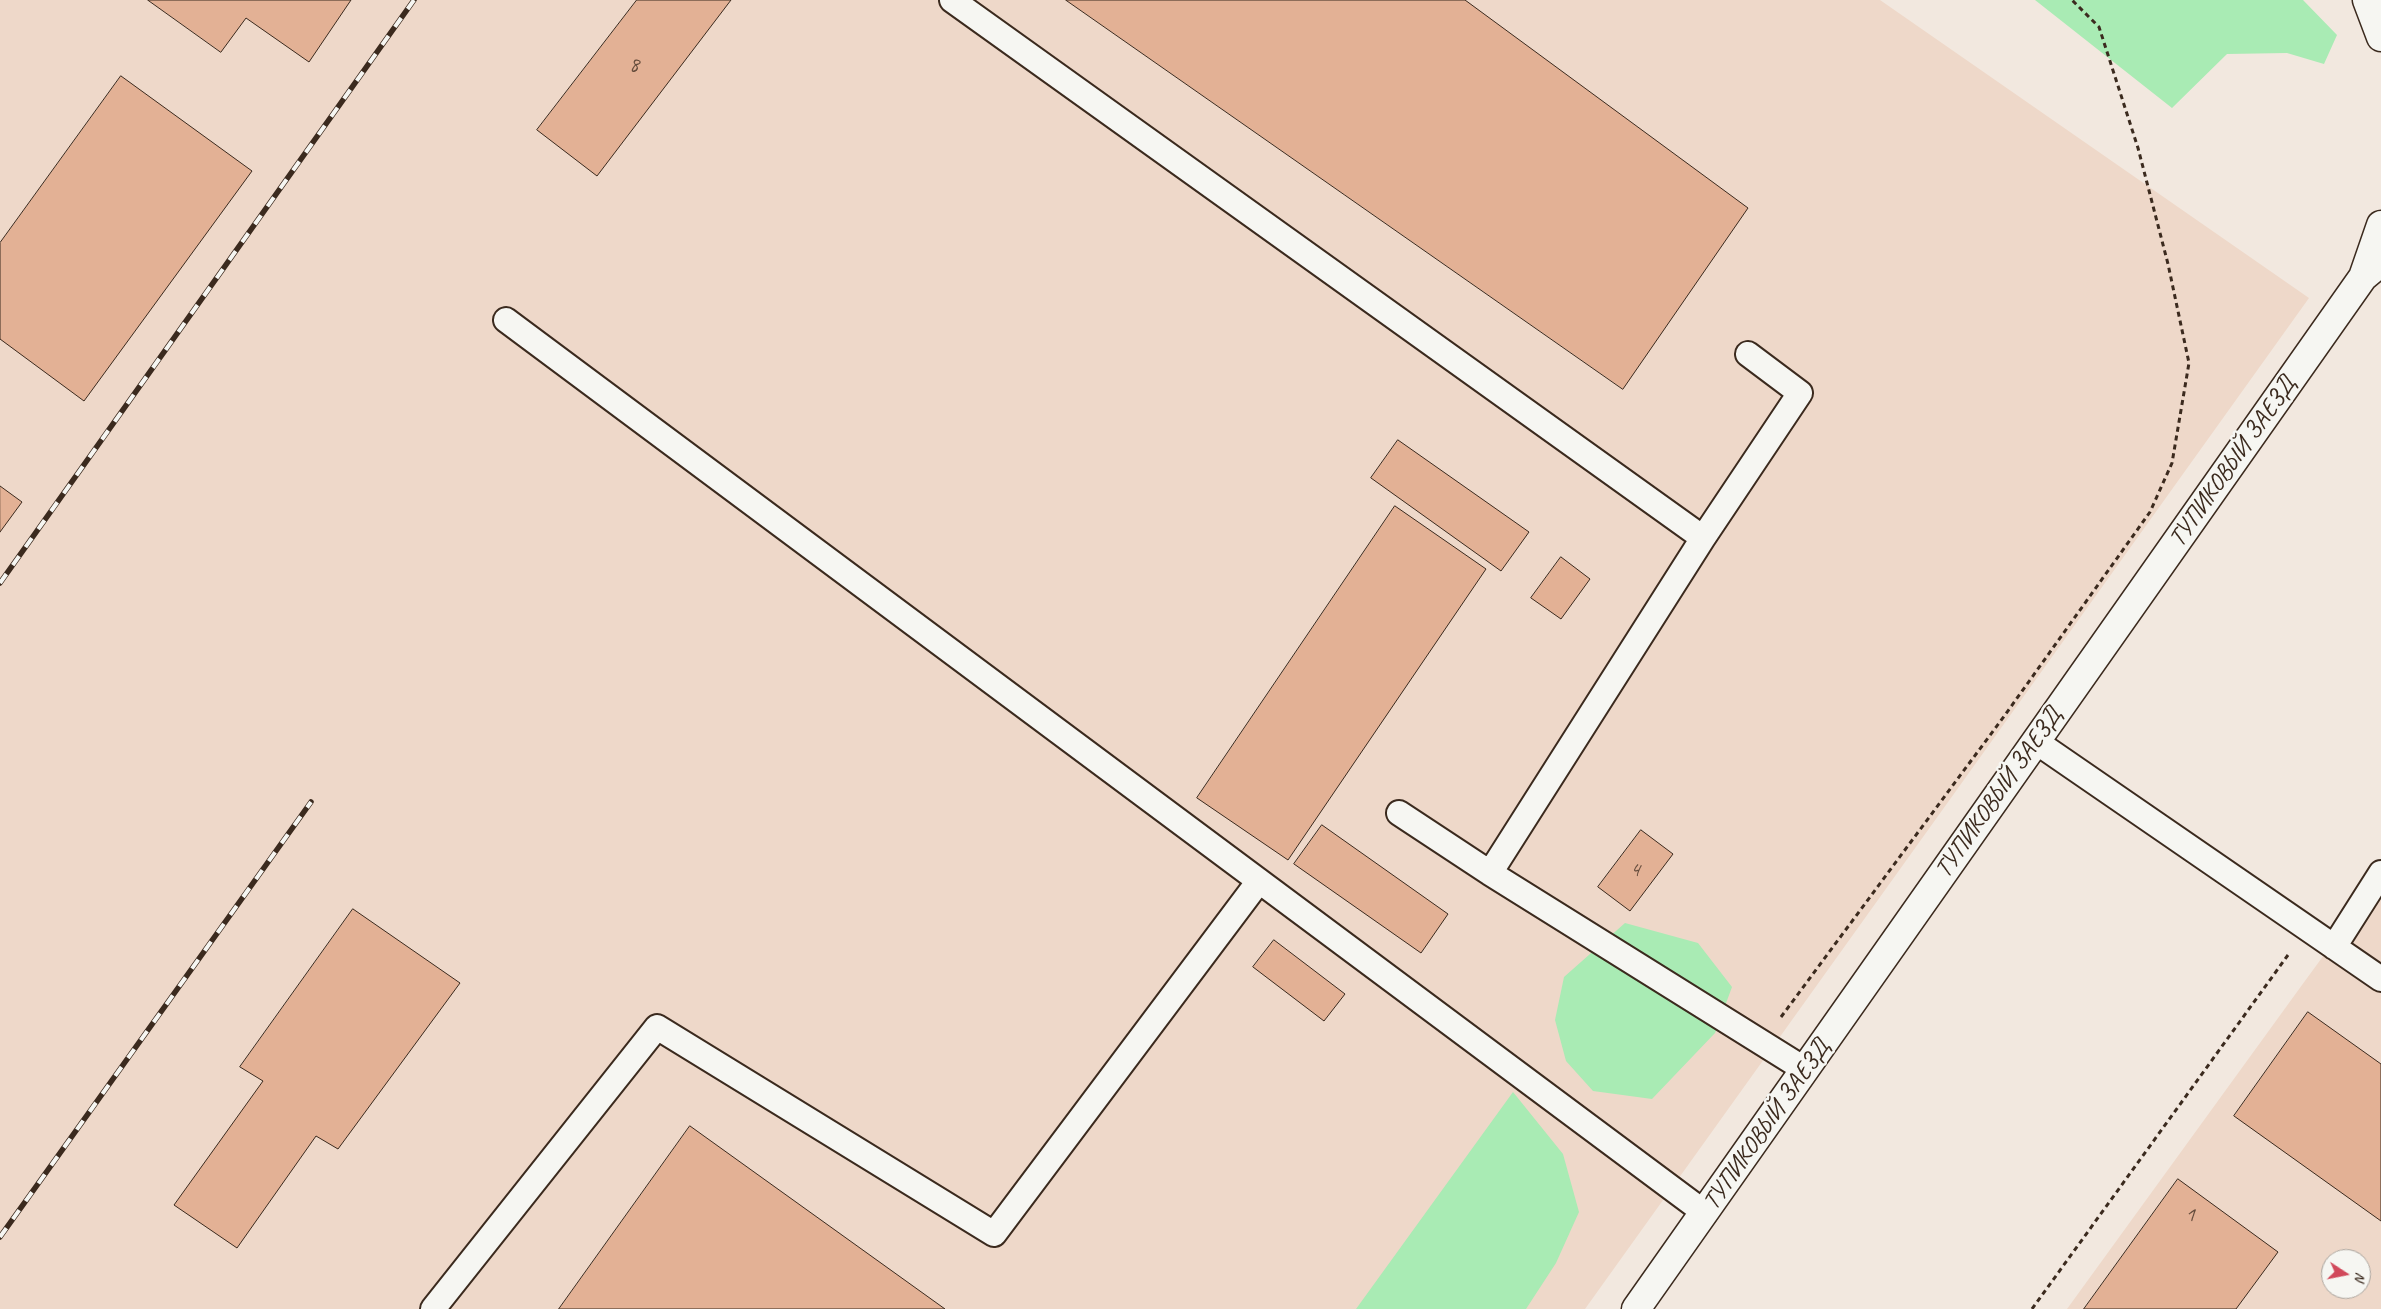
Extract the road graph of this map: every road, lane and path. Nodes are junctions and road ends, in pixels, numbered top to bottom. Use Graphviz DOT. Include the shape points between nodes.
graph roads {
  1 [pos="952,0"];
  2 [pos="2072,0"];
  3 [pos="2367,0"];
  4 [pos="2381,37"];
  5 [pos="2381,225"];
  6 [pos="2372,270"];
  7 [pos="506,320"];
  8 [pos="1748,354"];
  9 [pos="1703,538"];
  10 [pos="2035,741"];
  11 [pos="1398,813"];
  12 [pos="1490,873"];
  13 [pos="2381,873"];
  14 [pos="1259,881"];
  15 [pos="2307,928"];
  16 [pos="2334,947"];
  17 [pos="2381,979"];
  18 [pos="1762,1042"];
  19 [pos="1804,1069"];
  20 [pos="1705,1213"];
  21 [pos="433,1309"];
  22 [pos="1636,1309"];
  23 [pos="2032,1309"];
  1 -- 9 [label="lane"];
  2 -- 18 [label="path" via="2099,27 2138,148 2168,264 2189,363 2172,463 2150,512 2005,715"];
  3 -- 4 [label="street"];
  5 -- 6 [label="street, ТУПИКОВЫЙ ЗАЕЗД"];
  6 -- 10 [label="street, ТУПИКОВЫЙ ЗАЕЗД"];
  7 -- 14 [label="lane"];
  8 -- 9 [label="lane" via="1800,393"];
  9 -- 12 [label="lane"];
  10 -- 15 [label="lane"];
  10 -- 19 [label="street, ТУПИКОВЫЙ ЗАЕЗД"];
  11 -- 12 [label="lane"];
  12 -- 18 [label="lane"];
  13 -- 16 [label="lane"];
  14 -- 20 [label="lane"];
  14 -- 21 [label="lane" via="994,1234 657,1027"];
  15 -- 16 [label="lane"];
  15 -- 23 [label="path"];
  16 -- 17 [label="lane"];
  18 -- 19 [label="lane"];
  19 -- 20 [label="street, ТУПИКОВЫЙ ЗАЕЗД"];
  20 -- 22 [label="street, ТУПИКОВЫЙ ЗАЕЗД"];
}
